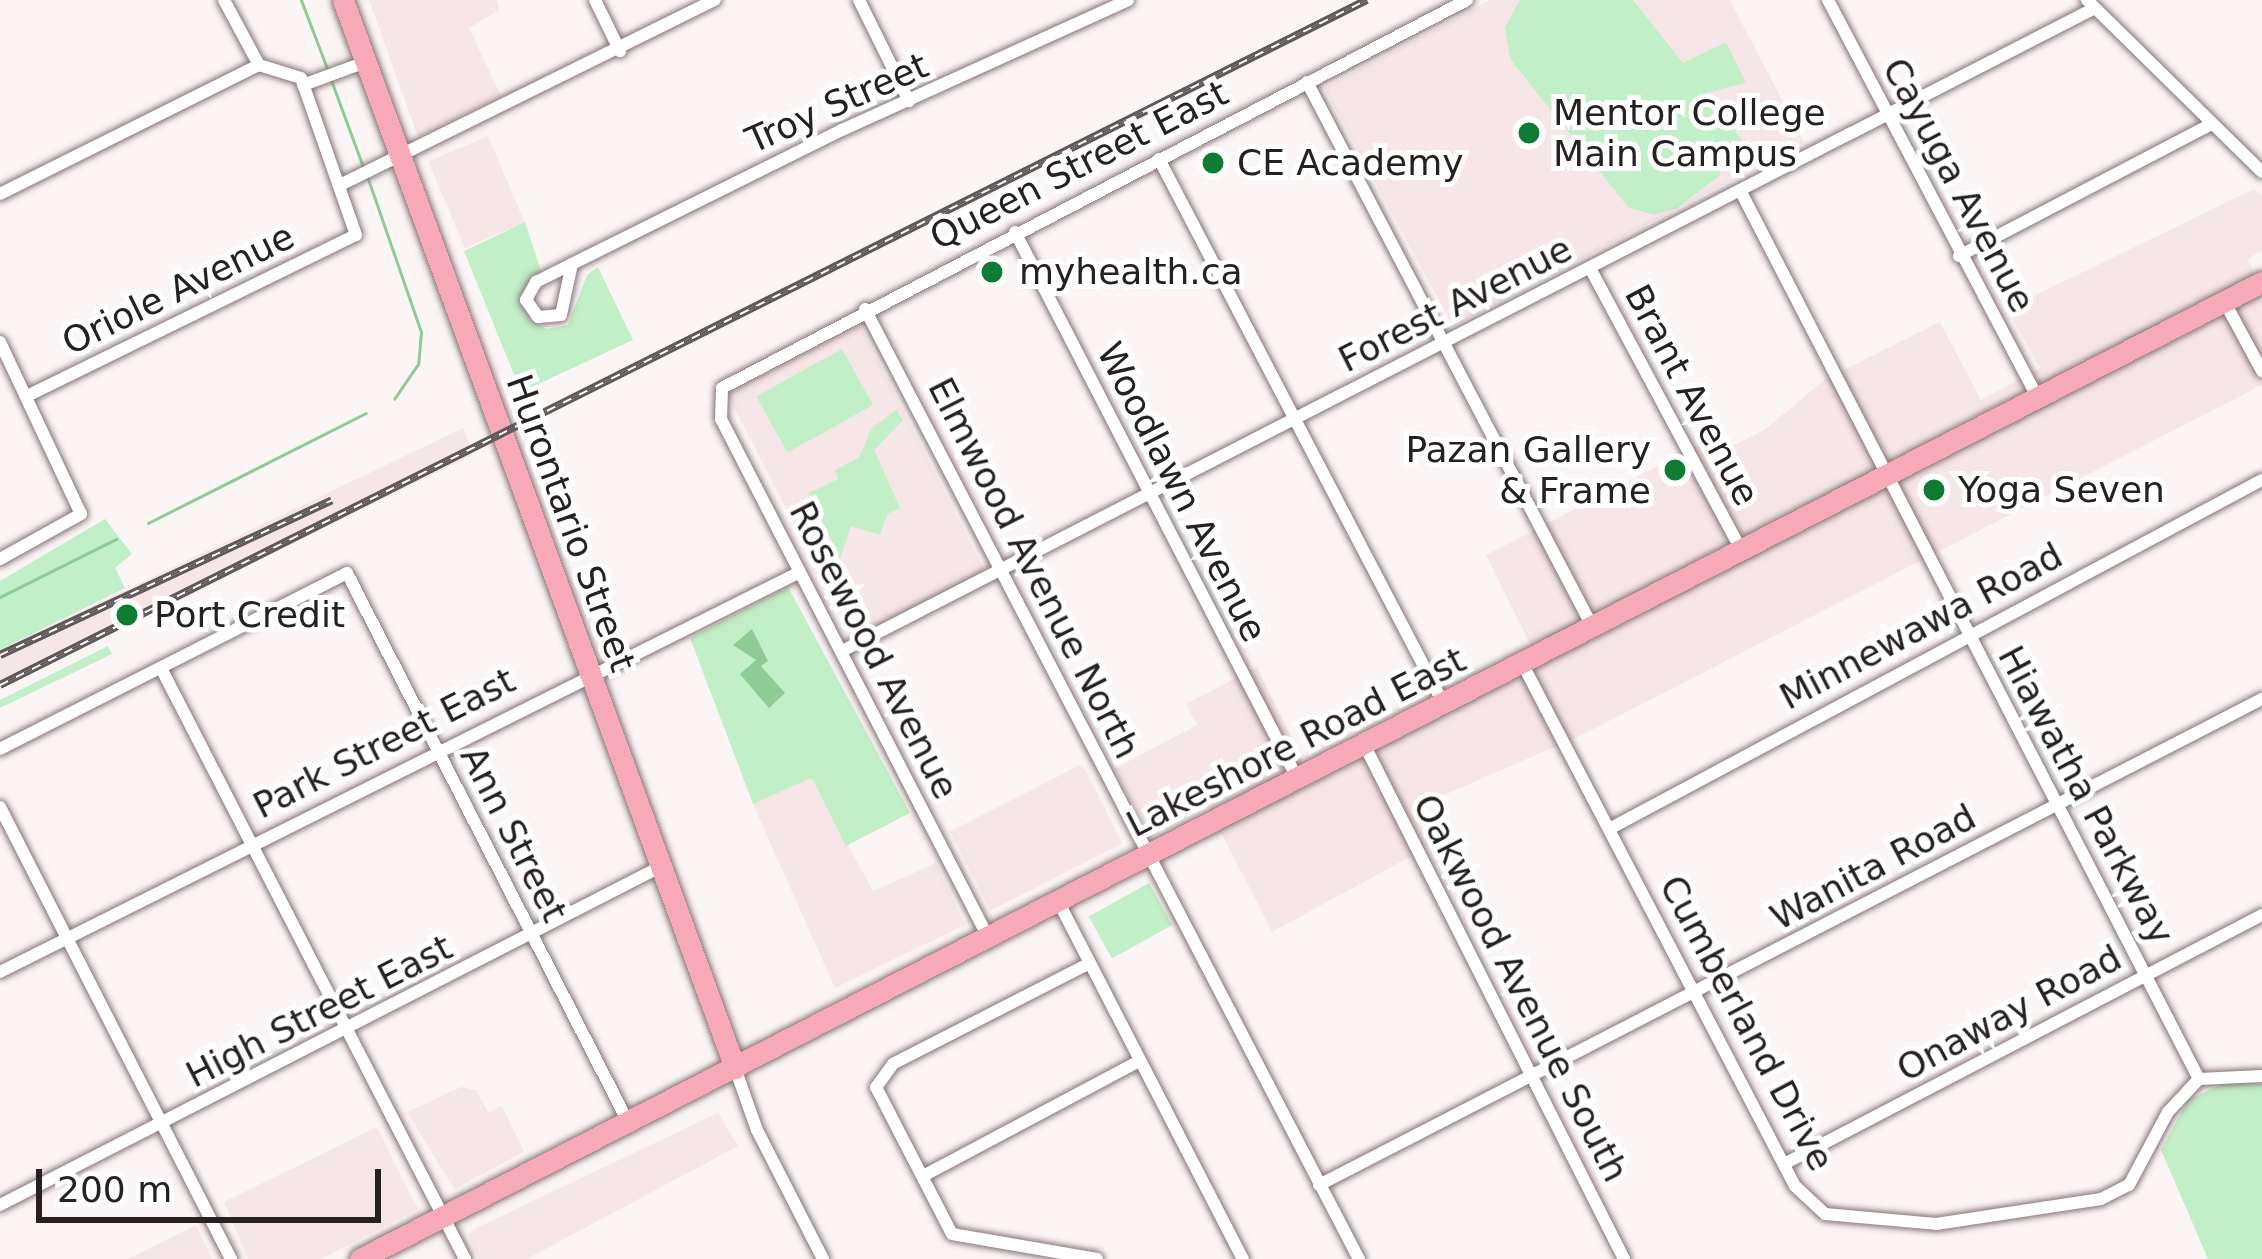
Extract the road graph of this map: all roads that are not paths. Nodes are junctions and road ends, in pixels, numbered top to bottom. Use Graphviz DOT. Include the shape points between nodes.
graph roads {
  1 [pos="224,0"];
  2 [pos="343,0"];
  3 [pos="595,0"];
  4 [pos="715,0"];
  5 [pos="859,0"];
  6 [pos="1128,0"];
  7 [pos="1467,0"];
  8 [pos="1828,0"];
  9 [pos="2091,4"];
  10 [pos="620,51"];
  11 [pos="366,62"];
  12 [pos="260,64"];
  13 [pos="1307,82"];
  14 [pos="303,85"];
  15 [pos="909,101"];
  16 [pos="1887,115"];
  17 [pos="2210,124"];
  18 [pos="1160,159"];
  19 [pos="391,164"];
  20 [pos="2262,172"];
  21 [pos="340,185"];
  22 [pos="1740,190"];
  23 [pos="0,194"];
  24 [pos="1015,232"];
  25 [pos="1959,256"];
  26 [pos="572,263"];
  27 [pos="1589,268"];
  28 [pos="2262,282"];
  29 [pos="2224,301"];
  30 [pos="866,308"];
  31 [pos="0,342"];
  32 [pos="1441,344"];
  33 [pos="2262,370"];
  34 [pos="722,388"];
  35 [pos="26,396"];
  36 [pos="2038,397"];
  37 [pos="1294,422"];
  38 [pos="1887,475"];
  39 [pos="2262,480"];
  40 [pos="1149,497"];
  41 [pos="1741,550"];
  42 [pos="0,560"];
  43 [pos="1000,570"];
  44 [pos="798,573"];
  45 [pos="1592,626"];
  46 [pos="1967,633"];
  47 [pos="842,651"];
  48 [pos="1522,663"];
  49 [pos="161,668"];
  50 [pos="590,673"];
  51 [pos="2262,700"];
  52 [pos="1443,703"];
  53 [pos="1364,744"];
  54 [pos="0,749"];
  55 [pos="437,749"];
  56 [pos="1297,778"];
  57 [pos="2056,805"];
  58 [pos="0,807"];
  59 [pos="1610,828"];
  60 [pos="252,843"];
  61 [pos="1149,854"];
  62 [pos="662,866"];
  63 [pos="1058,901"];
  64 [pos="2262,915"];
  65 [pos="67,936"];
  66 [pos="533,936"];
  67 [pos="988,938"];
  68 [pos="1088,964"];
  69 [pos="0,972"];
  70 [pos="2146,975"];
  71 [pos="1696,994"];
  72 [pos="347,1028"];
  73 [pos="1139,1060"];
  74 [pos="735,1068"];
  75 [pos="1530,1074"];
  76 [pos="2262,1076"];
  77 [pos="2199,1079"];
  78 [pos="628,1122"];
  79 [pos="162,1124"];
  80 [pos="1784,1164"];
  81 [pos="923,1176"];
  82 [pos="1319,1185"];
  83 [pos="0,1204"];
  84 [pos="444,1216"];
  85 [pos="816,1257"];
  86 [pos="231,1259"];
  87 [pos="360,1259"];
  88 [pos="465,1259"];
  89 [pos="1097,1259"];
  90 [pos="1243,1259"];
  91 [pos="1359,1259"];
  92 [pos="1624,1259"];
  1 -- 12 [label="street"];
  2 -- 11 [label="main road, Hurontario Street"];
  3 -- 10 [label="street"];
  4 -- 10 [label="street"];
  5 -- 15 [label="street"];
  6 -- 15 [label="street, Troy Street"];
  7 -- 13 [label="street, Queen Street East"];
  8 -- 16 [label="street, Cayuga Avenue"];
  9 -- 16 [label="street, Forest Avenue"];
  9 -- 17 [label="street"];
  10 -- 19 [label="street"];
  11 -- 14 [label="street"];
  11 -- 19 [label="main road, Hurontario Street"];
  12 -- 14 [label="street" via="284,69"];
  12 -- 23 [label="street"];
  13 -- 18 [label="street, Queen Street East"];
  13 -- 32 [label="street"];
  14 -- 21 [label="street"];
  15 -- 26 [label="street, Troy Street"];
  16 -- 22 [label="street, Forest Avenue"];
  16 -- 25 [label="street, Cayuga Avenue"];
  17 -- 20 [label="street"];
  17 -- 25 [label="street"];
  18 -- 24 [label="street, Queen Street East"];
  18 -- 37 [label="street"];
  19 -- 21 [label="street"];
  19 -- 50 [label="main road, Hurontario Street"];
  21 -- 35 [label="street, Oriole Avenue" via="356,235"];
  22 -- 27 [label="street, Forest Avenue"];
  22 -- 38 [label="street, Hiawatha Parkway"];
  24 -- 30 [label="street, Queen Street East"];
  24 -- 40 [label="street, Woodlawn Avenue"];
  25 -- 36 [label="street, Cayuga Avenue"];
  26 -- 26 [label="street, Troy Street" via="529,290 529,309 538,317 561,315"];
  27 -- 32 [label="street, Forest Avenue"];
  27 -- 41 [label="street, Brant Avenue"];
  28 -- 29 [label="main road, Lakeshore Road East"];
  29 -- 33 [label="street"];
  29 -- 36 [label="main road, Lakeshore Road East"];
  30 -- 34 [label="street, Queen Street East"];
  30 -- 43 [label="street, Elmwood Avenue North"];
  31 -- 35 [label="street"];
  32 -- 37 [label="street, Forest Avenue"];
  32 -- 45 [label="street"];
  34 -- 44 [label="street, Rosewood Avenue" via="722,419"];
  35 -- 42 [label="street" via="81,514"];
  36 -- 38 [label="main road, Lakeshore Road East"];
  37 -- 40 [label="street, Forest Avenue"];
  37 -- 52 [label="street"];
  38 -- 41 [label="main road, Lakeshore Road East"];
  38 -- 46 [label="street, Hiawatha Parkway"];
  39 -- 46 [label="street, Minnewawa Road"];
  40 -- 43 [label="street, Forest Avenue"];
  40 -- 56 [label="street, Woodlawn Avenue"];
  41 -- 45 [label="main road, Lakeshore Road East"];
  43 -- 47 [label="street, Forest Avenue"];
  43 -- 61 [label="street, Elmwood Avenue North"];
  44 -- 47 [label="street, Rosewood Avenue"];
  44 -- 50 [label="street, Park Street East"];
  45 -- 48 [label="main road, Lakeshore Road East"];
  46 -- 57 [label="street, Hiawatha Parkway"];
  46 -- 59 [label="street, Minnewawa Road"];
  47 -- 67 [label="street, Rosewood Avenue"];
  48 -- 52 [label="main road, Lakeshore Road East"];
  48 -- 59 [label="street, Cumberland Drive"];
  49 -- 54 [label="street"];
  49 -- 55 [label="street, Ann Street" via="347,573"];
  49 -- 60 [label="street"];
  50 -- 55 [label="street, Park Street East"];
  50 -- 62 [label="main road, Hurontario Street"];
  51 -- 57 [label="street, Wanita Road"];
  52 -- 53 [label="main road, Lakeshore Road East"];
  53 -- 56 [label="main road, Lakeshore Road East"];
  53 -- 75 [label="street, Oakwood Avenue South"];
  55 -- 60 [label="street, Park Street East"];
  55 -- 66 [label="street, Ann Street"];
  56 -- 61 [label="main road, Lakeshore Road East"];
  57 -- 70 [label="street, Hiawatha Parkway"];
  57 -- 71 [label="street, Wanita Road"];
  58 -- 65 [label="street"];
  59 -- 71 [label="street, Cumberland Drive"];
  60 -- 65 [label="street, Park Street East"];
  60 -- 72 [label="street"];
  61 -- 63 [label="main road, Lakeshore Road East"];
  61 -- 82 [label="street, Elmwood Avenue North"];
  62 -- 66 [label="street, High Street East"];
  62 -- 74 [label="main road, Hurontario Street"];
  63 -- 67 [label="main road, Lakeshore Road East"];
  63 -- 68 [label="street"];
  64 -- 70 [label="street, Onaway Road"];
  65 -- 69 [label="street, Park Street East"];
  65 -- 79 [label="street"];
  66 -- 72 [label="street, High Street East"];
  66 -- 78 [label="street, Ann Street"];
  67 -- 74 [label="main road, Lakeshore Road East"];
  68 -- 73 [label="street"];
  68 -- 81 [label="street" via="882,1071 876,1087"];
  70 -- 77 [label="street, Hiawatha Parkway"];
  70 -- 80 [label="street, Onaway Road"];
  71 -- 75 [label="street, Wanita Road"];
  71 -- 80 [label="street, Cumberland Drive"];
  72 -- 79 [label="street, High Street East"];
  72 -- 84 [label="street"];
  73 -- 81 [label="street"];
  73 -- 90 [label="street"];
  74 -- 78 [label="main road, Lakeshore Road East"];
  74 -- 85 [label="street"];
  75 -- 82 [label="street, Wanita Road"];
  75 -- 92 [label="street, Oakwood Avenue South"];
  76 -- 77 [label="street"];
  77 -- 80 [label="street, Cumberland Drive" via="2168,1112 2129,1185 2020,1216 1844,1221 1808,1202"];
  78 -- 84 [label="main road, Lakeshore Road East"];
  79 -- 83 [label="street, High Street East"];
  79 -- 86 [label="street"];
  81 -- 89 [label="street" via="959,1237"];
  82 -- 91 [label="street, Elmwood Avenue North"];
  84 -- 87 [label="main road, Lakeshore Road East"];
  84 -- 88 [label="street"];
}
